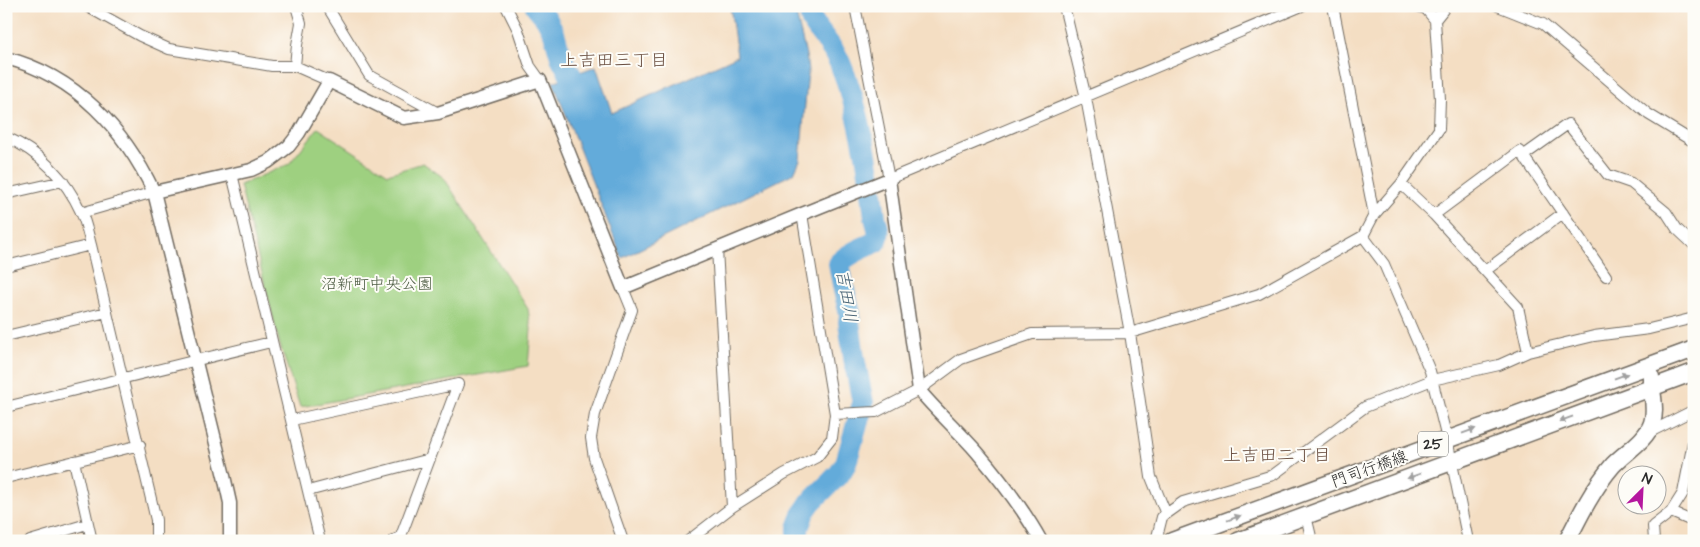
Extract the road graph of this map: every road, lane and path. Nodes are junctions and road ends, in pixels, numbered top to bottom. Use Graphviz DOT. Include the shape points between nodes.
graph roads {
  1 [pos="86,6"];
  2 [pos="296,6"];
  3 [pos="327,6"];
  4 [pos="506,6"];
  5 [pos="855,6"];
  6 [pos="1064,6"];
  7 [pos="1302,6"];
  8 [pos="1333,6"];
  9 [pos="1418,6"];
  10 [pos="1444,6"];
  11 [pos="1498,6"];
  12 [pos="1435,20"];
  13 [pos="6,58"];
  14 [pos="295,66"];
  15 [pos="540,80"];
  16 [pos="330,81"];
  17 [pos="1086,98"];
  18 [pos="438,113"];
  19 [pos="6,137"];
  20 [pos="1694,142"];
  21 [pos="1524,156"];
  22 [pos="232,174"];
  23 [pos="889,180"];
  24 [pos="63,181"];
  25 [pos="1401,184"];
  26 [pos="154,192"];
  27 [pos="6,194"];
  28 [pos="81,212"];
  29 [pos="802,214"];
  30 [pos="1563,214"];
  31 [pos="1374,215"];
  32 [pos="1434,215"];
  33 [pos="1363,236"];
  34 [pos="91,245"];
  35 [pos="1694,245"];
  36 [pos="717,249"];
  37 [pos="6,266"];
  38 [pos="1485,271"];
  39 [pos="1606,276"];
  40 [pos="623,288"];
  41 [pos="107,312"];
  42 [pos="1694,318"];
  43 [pos="1130,333"];
  44 [pos="6,336"];
  45 [pos="271,342"];
  46 [pos="1694,349"];
  47 [pos="1528,352"];
  48 [pos="196,361"];
  49 [pos="1650,365"];
  50 [pos="1694,372"];
  51 [pos="124,378"];
  52 [pos="1432,380"];
  53 [pos="1651,388"];
  54 [pos="919,390"];
  55 [pos="6,407"];
  56 [pos="1694,410"];
  57 [pos="835,414"];
  58 [pos="292,420"];
  59 [pos="1646,434"];
  60 [pos="1694,437"];
  61 [pos="1447,439"];
  62 [pos="140,445"];
  63 [pos="430,459"];
  64 [pos="74,461"];
  65 [pos="1452,462"];
  66 [pos="6,478"];
  67 [pos="308,491"];
  68 [pos="732,507"];
  69 [pos="1671,512"];
  70 [pos="1166,514"];
  71 [pos="1306,516"];
  72 [pos="1694,522"];
  73 [pos="87,524"];
  74 [pos="1571,539"];
  75 [pos="30,541"];
  76 [pos="92,541"];
  77 [pos="156,541"];
  78 [pos="230,541"];
  79 [pos="320,541"];
  80 [pos="394,541"];
  81 [pos="622,541"];
  82 [pos="688,541"];
  83 [pos="1041,541"];
  84 [pos="1156,541"];
  85 [pos="1172,541"];
  86 [pos="1238,541"];
  87 [pos="1312,541"];
  88 [pos="1468,541"];
  89 [pos="1654,541"];
  1 -- 14 [label="street" via="169,49 272,66"];
  2 -- 14 [label="street" via="301,23"];
  3 -- 18 [label="street" via="369,75"];
  4 -- 15 [label="street" via="530,66"];
  5 -- 23 [label="street"];
  6 -- 17 [label="street"];
  7 -- 17 [label="street"];
  8 -- 31 [label="street"];
  9 -- 12 [label="street" via="1426,9"];
  10 -- 12 [label="street"];
  11 -- 20 [label="street" via="1543,24 1648,114"];
  12 -- 25 [label="street" via="1440,129"];
  13 -- 26 [label="street" via="47,74 91,104 129,146"];
  14 -- 16 [label="street"];
  15 -- 18 [label="street"];
  15 -- 40 [label="street"];
  16 -- 18 [label="street" via="404,118"];
  16 -- 22 [label="street" via="289,146 268,162"];
  17 -- 23 [label="street"];
  17 -- 43 [label="street"];
  19 -- 24 [label="street" via="37,155"];
  21 -- 30 [label="street"];
  21 -- 32 [label="street" via="1520,151"];
  21 -- 35 [label="street" via="1568,124 1608,175 1631,182 1666,212 1676,229"];
  22 -- 26 [label="street"];
  22 -- 45 [label="street"];
  23 -- 29 [label="street"];
  23 -- 54 [label="street"];
  24 -- 27 [label="street"];
  24 -- 28 [label="street"];
  25 -- 31 [label="street"];
  25 -- 32 [label="street"];
  26 -- 28 [label="street"];
  26 -- 48 [label="street"];
  28 -- 34 [label="street"];
  29 -- 36 [label="street"];
  29 -- 57 [label="street"];
  30 -- 38 [label="street"];
  30 -- 39 [label="street"];
  31 -- 33 [label="street"];
  32 -- 38 [label="street"];
  33 -- 43 [label="street" via="1259,294"];
  33 -- 52 [label="street" via="1384,264"];
  34 -- 37 [label="street"];
  34 -- 41 [label="street"];
  36 -- 40 [label="street"];
  36 -- 68 [label="street"];
  38 -- 47 [label="street" via="1518,308"];
  40 -- 81 [label="street" via="632,310 595,414 590,438"];
  41 -- 44 [label="street"];
  41 -- 51 [label="street"];
  42 -- 47 [label="street"];
  43 -- 54 [label="street" via="1032,334 961,359"];
  43 -- 70 [label="street" via="1151,478"];
  45 -- 48 [label="street"];
  45 -- 58 [label="street"];
  46 -- 49 [label="main road, 門司行橋線 / 25"];
  47 -- 52 [label="street" via="1499,365"];
  48 -- 51 [label="street"];
  48 -- 78 [label="street" via="230,503"];
  49 -- 53 [label="main road"];
  61 -- 49 [label="main road, 門司行橋線 / 25, one-way"];
  50 -- 53 [label="main road, 門司行橋線 / 25"];
  51 -- 55 [label="street"];
  51 -- 62 [label="street"];
  52 -- 61 [label="street"];
  52 -- 70 [label="street" via="1365,407 1273,475 1183,502"];
  53 -- 59 [label="main road" via="1654,415"];
  53 -- 65 [label="main road, 門司行橋線 / 25, one-way"];
  54 -- 57 [label="street" via="876,412"];
  54 -- 83 [label="street" via="996,475"];
  56 -- 59 [label="street"];
  57 -- 68 [label="street" via="832,438 817,457"];
  58 -- 63 [label="street" via="458,384"];
  58 -- 67 [label="street"];
  59 -- 74 [label="main road" via="1613,466 1583,510"];
  60 -- 69 [label="street" via="1683,493"];
  61 -- 65 [label="street"];
  85 -- 61 [label="main road, 門司行橋線 / 25, one-way"];
  62 -- 64 [label="street"];
  62 -- 77 [label="street" via="156,520"];
  63 -- 67 [label="street"];
  63 -- 80 [label="street" via="401,536"];
  64 -- 66 [label="street"];
  64 -- 73 [label="street"];
  65 -- 71 [label="main road, 門司行橋線 / 25, one-way"];
  65 -- 88 [label="street"];
  67 -- 79 [label="street"];
  68 -- 82 [label="street"];
  69 -- 72 [label="street"];
  69 -- 89 [label="street" via="1653,526"];
  70 -- 84 [label="street" via="1162,517"];
  71 -- 86 [label="main road, 門司行橋線 / 25"];
  71 -- 87 [label="street"];
  73 -- 75 [label="street"];
  73 -- 76 [label="street"];
}
